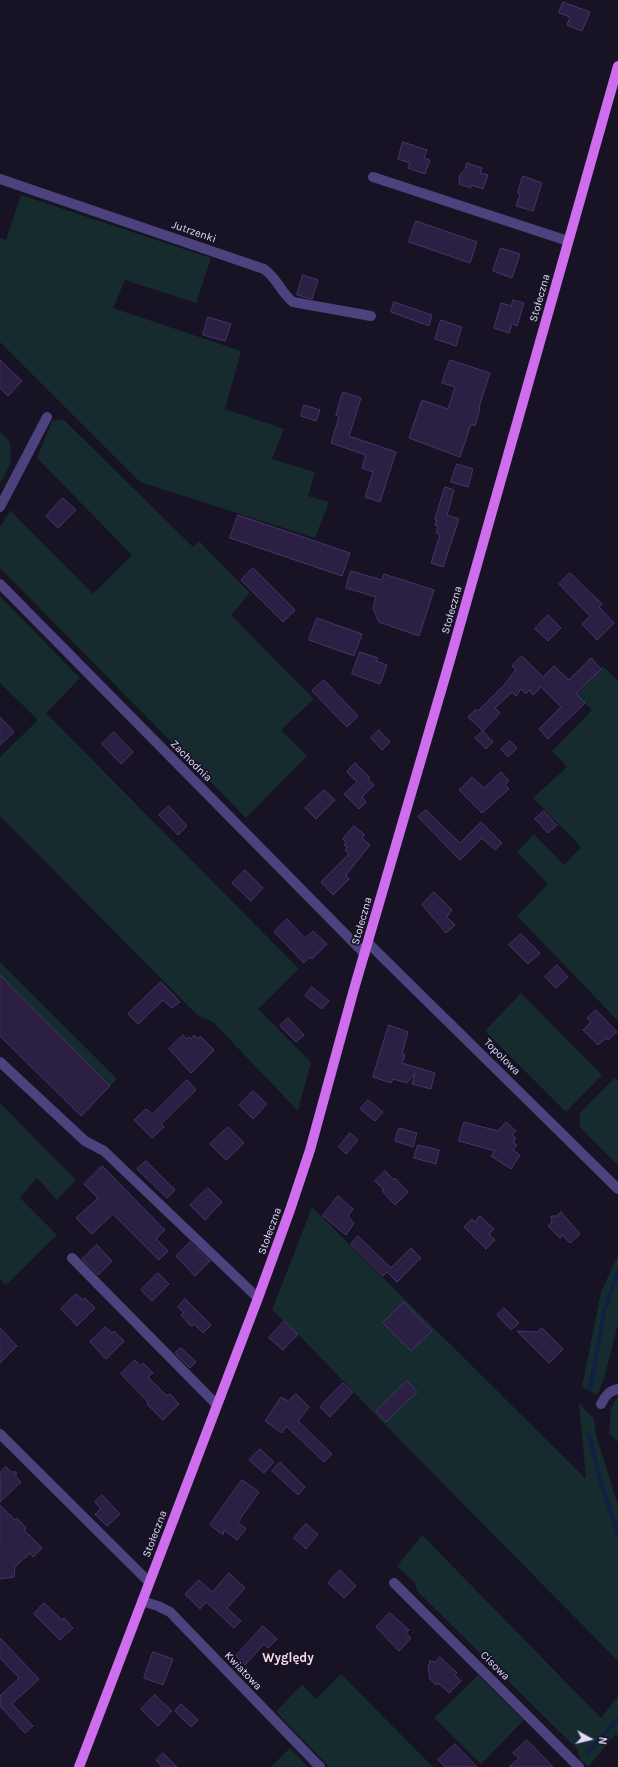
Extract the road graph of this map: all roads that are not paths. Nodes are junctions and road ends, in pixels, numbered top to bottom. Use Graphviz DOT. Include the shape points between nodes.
graph roads {
  1 [pos="618,66"];
  2 [pos="373,177"];
  3 [pos="4,180"];
  4 [pos="568,241"];
  5 [pos="371,316"];
  6 [pos="47,417"];
  7 [pos="0,507"];
  8 [pos="0,584"];
  9 [pos="368,943"];
  10 [pos="365,954"];
  11 [pos="0,1062"];
  12 [pos="618,1189"];
  13 [pos="72,1258"];
  14 [pos="258,1298"];
  15 [pos="618,1389"];
  16 [pos="601,1404"];
  17 [pos="217,1405"];
  18 [pos="0,1434"];
  19 [pos="149,1582"];
  20 [pos="394,1583"];
  21 [pos="142,1601"];
  22 [pos="79,1767"];
  23 [pos="320,1767"];
  24 [pos="579,1767"];
  1 -- 4 [label="main road, Stołeczna"];
  2 -- 4 [label="street"];
  3 -- 5 [label="street, Jutrzenki" via="264,269 274,276 286,296 294,302"];
  4 -- 9 [label="main road, Stołeczna"];
  6 -- 7 [label="street"];
  8 -- 10 [label="street, Zachodnia"];
  9 -- 10 [label="main road, Stołeczna"];
  9 -- 12 [label="street, Topolowa"];
  10 -- 14 [label="main road, Stołeczna" via="310,1150"];
  11 -- 14 [label="street" via="85,1141 104,1151"];
  13 -- 17 [label="street"];
  14 -- 17 [label="main road, Stołeczna"];
  15 -- 16 [label="street" via="604,1396"];
  17 -- 19 [label="main road, Stołeczna"];
  18 -- 19 [label="street"];
  19 -- 21 [label="main road, Stołeczna"];
  20 -- 24 [label="street, Cisowa"];
  21 -- 22 [label="main road, Stołeczna"];
  21 -- 23 [label="street, Kwiatowa" via="170,1612"];
}
